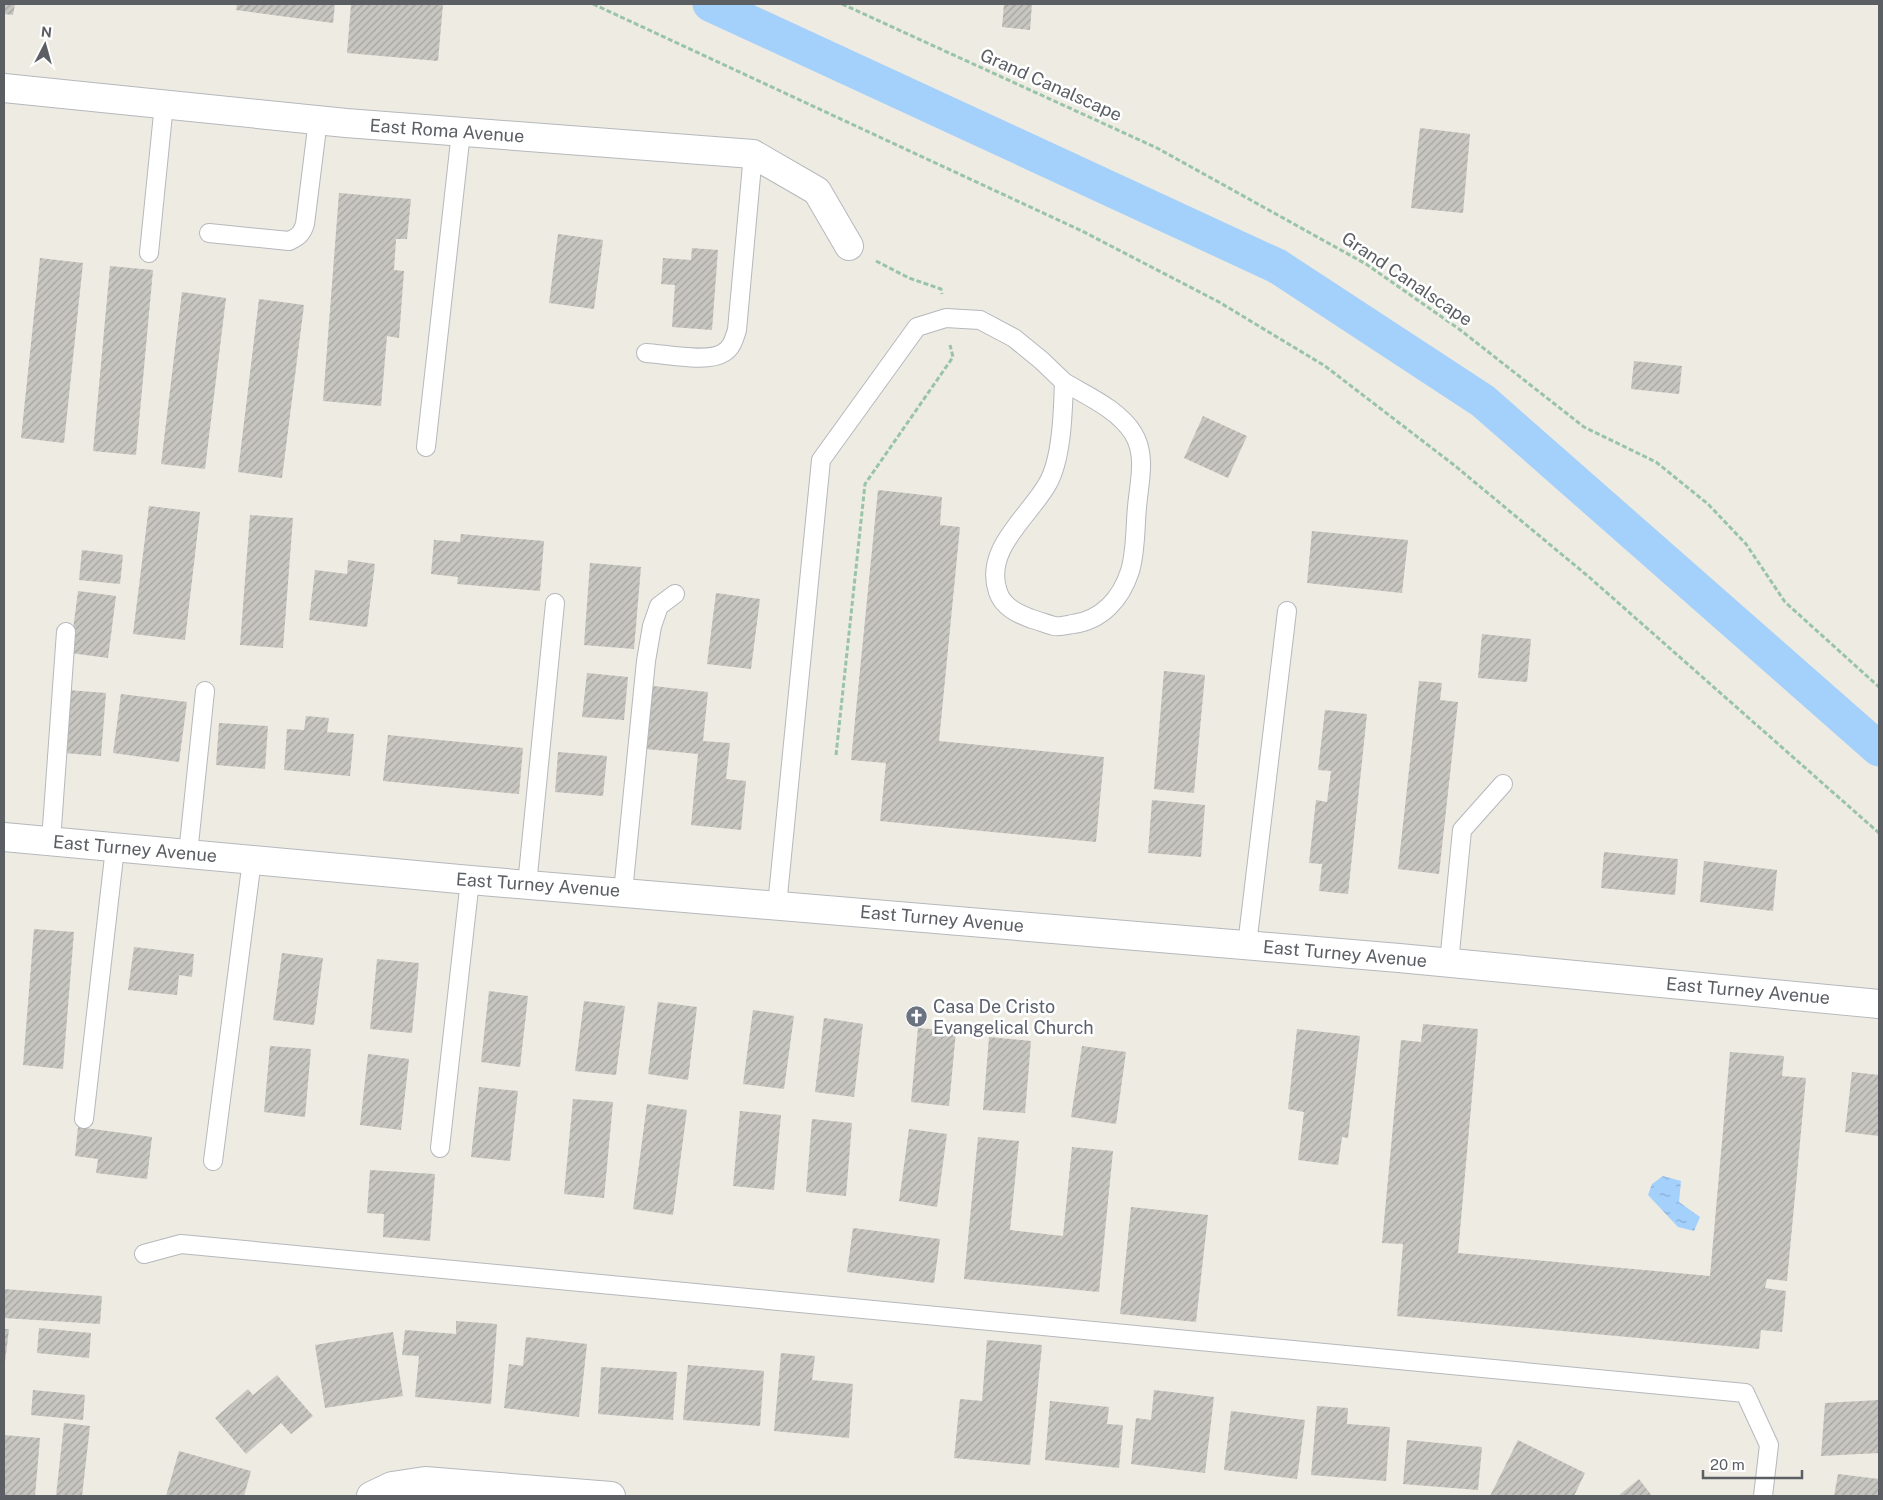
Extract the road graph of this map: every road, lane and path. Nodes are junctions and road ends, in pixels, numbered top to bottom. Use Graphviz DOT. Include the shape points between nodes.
graph roads {
  1 [pos="593,4"];
  2 [pos="842,4"];
  3 [pos="4,88"];
  4 [pos="164,104"];
  5 [pos="318,120"];
  6 [pos="461,132"];
  7 [pos="753,154"];
  8 [pos="209,233"];
  9 [pos="850,246"];
  10 [pos="149,253"];
  11 [pos="946,318"];
  12 [pos="646,353"];
  13 [pos="1064,382"];
  14 [pos="426,447"];
  15 [pos="675,594"];
  16 [pos="555,603"];
  17 [pos="1287,611"];
  18 [pos="66,632"];
  19 [pos="1879,687"];
  20 [pos="205,692"];
  21 [pos="836,755"];
  22 [pos="1503,784"];
  23 [pos="1879,833"];
  24 [pos="4,837"];
  25 [pos="51,841"];
  26 [pos="115,848"];
  27 [pos="188,854"];
  28 [pos="252,860"];
  29 [pos="470,880"];
  30 [pos="527,885"];
  31 [pos="623,892"];
  32 [pos="777,906"];
  33 [pos="1247,945"];
  34 [pos="1449,963"];
  35 [pos="1879,1004"];
  36 [pos="84,1119"];
  37 [pos="440,1148"];
  38 [pos="213,1161"];
  39 [pos="144,1254"];
  40 [pos="371,1496"];
  41 [pos="611,1496"];
  42 [pos="1763,1496"];
  1 -- 23 [label="path" via="1082,231 1219,302 1325,366 1454,465 1581,571"];
  2 -- 19 [label="path, Grand Canalscape" via="1157,148 1366,264 1459,329 1584,427 1656,462 1708,504 1746,544 1785,602"];
  3 -- 4 [label="street, East Roma Avenue"];
  4 -- 5 [label="street, East Roma Avenue"];
  4 -- 10 [label="lane"];
  5 -- 6 [label="street, East Roma Avenue"];
  5 -- 8 [label="lane" via="305,224 298,237 289,241"];
  6 -- 7 [label="street, East Roma Avenue"];
  6 -- 14 [label="lane"];
  7 -- 9 [label="street, East Roma Avenue" via="817,191"];
  7 -- 12 [label="lane" via="737,330 733,344 723,354 707,358"];
  9 -- 11 [label="path" via="908,278 941,289"];
  11 -- 13 [label="lane" via="980,320 1014,338"];
  11 -- 21 [label="path" via="952,358 865,484"];
  11 -- 32 [label="lane" via="917,328 821,460"];
  13 -- 13 [label="lane" via="1055,464 1049,483 1009,535 996,572 998,592 1007,608 1056,626 1084,623 1101,615 1116,601 1130,571 1142,454 1133,433 1113,412"];
  15 -- 31 [label="lane" via="659,606 646,660"];
  16 -- 30 [label="lane"];
  17 -- 33 [label="lane"];
  18 -- 25 [label="lane"];
  20 -- 27 [label="lane"];
  22 -- 34 [label="lane" via="1462,830"];
  24 -- 25 [label="street, East Turney Avenue"];
  25 -- 26 [label="street, East Turney Avenue"];
  26 -- 27 [label="street, East Turney Avenue"];
  26 -- 36 [label="lane"];
  27 -- 28 [label="street, East Turney Avenue"];
  28 -- 29 [label="street, East Turney Avenue"];
  28 -- 38 [label="lane"];
  29 -- 30 [label="street, East Turney Avenue"];
  29 -- 37 [label="lane"];
  30 -- 31 [label="street, East Turney Avenue"];
  31 -- 32 [label="street, East Turney Avenue"];
  32 -- 33 [label="street, East Turney Avenue"];
  33 -- 34 [label="street, East Turney Avenue"];
  34 -- 35 [label="street, East Turney Avenue"];
  39 -- 42 [label="lane" via="181,1244 1745,1392 1769,1445"];
  40 -- 41 [label="street" via="392,1486 425,1481"];
}
